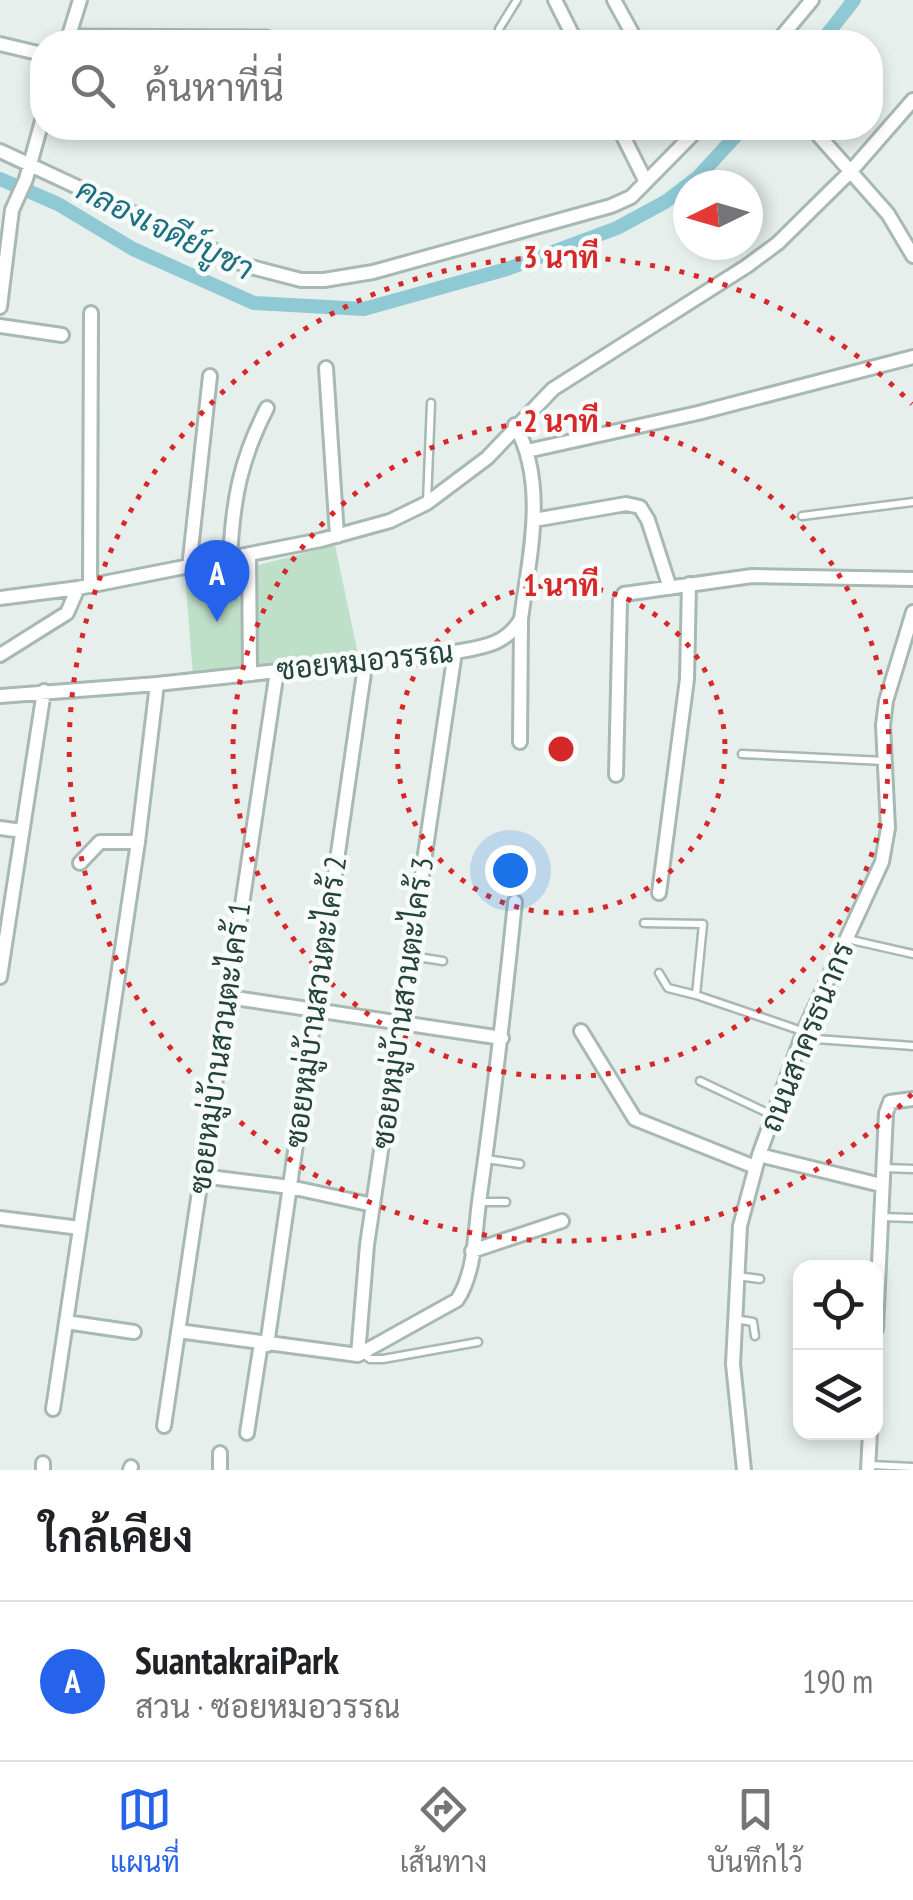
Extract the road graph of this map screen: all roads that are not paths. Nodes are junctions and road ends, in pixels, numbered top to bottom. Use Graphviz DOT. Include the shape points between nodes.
graph roads {
  1 [pos="80,0"];
  2 [pos="517,0"];
  3 [pos="555,0"];
  4 [pos="614,0"];
  5 [pos="812,0"];
  6 [pos="499,29"];
  7 [pos="71,30"];
  8 [pos="570,30"];
  9 [pos="631,30"];
  10 [pos="787,30"];
  11 [pos="0,44"];
  12 [pos="30,51"];
  13 [pos="913,100"];
  14 [pos="883,134"];
  15 [pos="36,140"];
  16 [pos="624,140"];
  17 [pos="687,140"];
  18 [pos="823,140"];
  19 [pos="878,140"];
  20 [pos="0,151"];
  21 [pos="29,163"];
  22 [pos="851,171"];
  23 [pos="646,182"];
  24 [pos="913,256"];
  25 [pos="0,306"];
  26 [pos="92,313"];
  27 [pos="0,326"];
  28 [pos="62,334"];
  29 [pos="913,357"];
  30 [pos="326,368"];
  31 [pos="210,376"];
  32 [pos="431,403"];
  33 [pos="266,408"];
  34 [pos="515,425"];
  35 [pos="527,450"];
  36 [pos="913,502"];
  37 [pos="427,503"];
  38 [pos="802,516"];
  39 [pos="534,520"];
  40 [pos="337,536"];
  41 [pos="250,554"];
  42 [pos="230,558"];
  43 [pos="188,568"];
  44 [pos="913,579"];
  45 [pos="689,584"];
  46 [pos="84,587"];
  47 [pos="670,588"];
  48 [pos="0,598"];
  49 [pos="913,612"];
  50 [pos="521,619"];
  51 [pos="455,652"];
  52 [pos="0,656"];
  53 [pos="366,660"];
  54 [pos="277,671"];
  55 [pos="250,674"];
  56 [pos="157,684"];
  57 [pos="44,691"];
  58 [pos="0,696"];
  59 [pos="520,742"];
  60 [pos="742,754"];
  61 [pos="885,761"];
  62 [pos="616,775"];
  63 [pos="0,828"];
  64 [pos="22,831"];
  65 [pos="138,842"];
  66 [pos="80,863"];
  67 [pos="659,893"];
  68 [pos="514,902"];
  69 [pos="644,923"];
  70 [pos="846,939"];
  71 [pos="913,954"];
  72 [pos="410,955"];
  73 [pos="444,961"];
  74 [pos="659,974"];
  75 [pos="0,977"];
  76 [pos="696,995"];
  77 [pos="228,997"];
  78 [pos="314,1010"];
  79 [pos="399,1022"];
  80 [pos="582,1031"];
  81 [pos="802,1034"];
  82 [pos="502,1038"];
  83 [pos="913,1046"];
  84 [pos="700,1081"];
  85 [pos="913,1099"];
  86 [pos="774,1115"];
  87 [pos="485,1159"];
  88 [pos="757,1161"];
  89 [pos="520,1164"];
  90 [pos="883,1168"];
  91 [pos="913,1169"];
  92 [pos="201,1176"];
  93 [pos="882,1185"];
  94 [pos="290,1187"];
  95 [pos="479,1202"];
  96 [pos="506,1202"];
  97 [pos="373,1206"];
  98 [pos="880,1216"];
  99 [pos="0,1218"];
  100 [pos="913,1218"];
  101 [pos="562,1221"];
  102 [pos="80,1228"];
  103 [pos="472,1251"];
  104 [pos="878,1260"];
  105 [pos="735,1276"];
  106 [pos="760,1279"];
  107 [pos="734,1319"];
  108 [pos="66,1322"];
  109 [pos="134,1332"];
  110 [pos="178,1332"];
  111 [pos="755,1336"];
  112 [pos="478,1342"];
  113 [pos="264,1344"];
  114 [pos="360,1354"];
  115 [pos="53,1409"];
  116 [pos="164,1426"];
  117 [pos="248,1432"];
  118 [pos="870,1440"];
  119 [pos="220,1453"];
  120 [pos="913,1466"];
  121 [pos="868,1468"];
  122 [pos="220,1470"];
  123 [pos="744,1470"];
  1 -- 7 [label="street"];
  2 -- 6 [label="lane"];
  3 -- 8 [label="street"];
  4 -- 9 [label="street"];
  5 -- 10 [label="street"];
  11 -- 12 [label="street"];
  13 -- 14 [label="street"];
  15 -- 21 [label="street"];
  16 -- 23 [label="street"];
  17 -- 23 [label="street"];
  18 -- 22 [label="street"];
  19 -- 22 [label="street"];
  20 -- 21 [label="street"];
  21 -- 23 [label="street" via="247,266 301,280 373,272 546,225 631,197"];
  21 -- 25 [label="street" via="12,210"];
  22 -- 24 [label="street"];
  22 -- 34 [label="street" via="778,243 553,388"];
  26 -- 46 [label="street"];
  27 -- 28 [label="street"];
  29 -- 35 [label="street"];
  30 -- 40 [label="street"];
  31 -- 43 [label="street"];
  32 -- 37 [label="lane"];
  33 -- 42 [label="street" via="235,488"];
  34 -- 35 [label="street"];
  34 -- 37 [label="street" via="487,458"];
  35 -- 39 [label="street"];
  36 -- 38 [label="lane"];
  37 -- 40 [label="street"];
  39 -- 47 [label="street" via="640,507"];
  39 -- 50 [label="street"];
  40 -- 41 [label="street"];
  41 -- 42 [label="street"];
  41 -- 55 [label="street"];
  42 -- 43 [label="street"];
  43 -- 46 [label="street"];
  44 -- 45 [label="street" via="769,575"];
  45 -- 47 [label="street"];
  45 -- 67 [label="street" via="687,679"];
  46 -- 48 [label="street"];
  46 -- 52 [label="street" via="66,613"];
  47 -- 62 [label="street" via="634,591 620,601"];
  49 -- 61 [label="street, ถนนสาครธนากร" via="886,700"];
  50 -- 51 [label="street, ซอยหมอวรรณ" via="502,641"];
  50 -- 59 [label="street"];
  51 -- 53 [label="street, ซอยหมอวรรณ"];
  51 -- 72 [label="street, ซอยหมู่บ้านสวนตะไคร้ 3"];
  53 -- 54 [label="street, ซอยหมอวรรณ"];
  53 -- 78 [label="street, ซอยหมู่บ้านสวนตะไคร้ 2"];
  54 -- 55 [label="street, ซอยหมอวรรณ"];
  54 -- 77 [label="street, ซอยหมู่บ้านสวนตะไคร้ 1"];
  55 -- 56 [label="street, ซอยหมอวรรณ"];
  56 -- 57 [label="street, ซอยหมอวรรณ"];
  56 -- 65 [label="street"];
  57 -- 58 [label="street, ซอยหมอวรรณ"];
  57 -- 64 [label="street"];
  60 -- 61 [label="lane"];
  61 -- 70 [label="street, ถนนสาครธนากร" via="887,845"];
  63 -- 64 [label="street"];
  64 -- 75 [label="street"];
  65 -- 66 [label="street" via="100,842"];
  65 -- 102 [label="street"];
  68 -- 82 [label="street"];
  69 -- 76 [label="lane" via="704,924"];
  70 -- 71 [label="lane"];
  70 -- 81 [label="street, ถนนสาครธนากร"];
  72 -- 73 [label="lane"];
  72 -- 79 [label="street, ซอยหมู่บ้านสวนตะไคร้ 3"];
  74 -- 76 [label="lane" via="668,988"];
  76 -- 81 [label="lane"];
  77 -- 78 [label="street"];
  77 -- 92 [label="street, ซอยหมู่บ้านสวนตะไคร้ 1"];
  78 -- 79 [label="street"];
  78 -- 94 [label="street, ซอยหมู่บ้านสวนตะไคร้ 2"];
  79 -- 82 [label="street"];
  79 -- 97 [label="street, ซอยหมู่บ้านสวนตะไคร้ 3"];
  80 -- 88 [label="street" via="635,1120"];
  81 -- 83 [label="lane"];
  81 -- 86 [label="street, ถนนสาครธนากร"];
  82 -- 87 [label="street"];
  84 -- 86 [label="lane"];
  85 -- 90 [label="street" via="890,1102"];
  86 -- 88 [label="street, ถนนสาครธนากร"];
  87 -- 89 [label="lane"];
  87 -- 95 [label="street"];
  88 -- 93 [label="street"];
  88 -- 105 [label="street, ถนนสาครธนากร"];
  90 -- 91 [label="lane"];
  90 -- 93 [label="street"];
  92 -- 94 [label="street"];
  92 -- 110 [label="street, ซอยหมู่บ้านสวนตะไคร้ 1"];
  93 -- 98 [label="street"];
  94 -- 97 [label="street"];
  94 -- 113 [label="street, ซอยหมู่บ้านสวนตะไคร้ 2"];
  95 -- 96 [label="lane"];
  95 -- 103 [label="street"];
  97 -- 114 [label="street, ซอยหมู่บ้านสวนตะไคร้ 3"];
  98 -- 100 [label="lane"];
  98 -- 104 [label="street"];
  99 -- 102 [label="street"];
  101 -- 103 [label="street"];
  102 -- 108 [label="street"];
  103 -- 114 [label="street" via="458,1300"];
  105 -- 106 [label="lane"];
  105 -- 107 [label="street, ถนนสาครธนากร"];
  107 -- 111 [label="lane" via="753,1322"];
  107 -- 123 [label="street, ถนนสาครธนากร"];
  108 -- 109 [label="street"];
  108 -- 115 [label="street"];
  110 -- 113 [label="street"];
  110 -- 116 [label="street, ซอยหมู่บ้านสวนตะไคร้ 1"];
  112 -- 114 [label="lane" via="375,1360"];
  113 -- 114 [label="street"];
  113 -- 117 [label="street, ซอยหมู่บ้านสวนตะไคร้ 2"];
  118 -- 121 [label="street"];
  119 -- 122 [label="street"];
  120 -- 121 [label="lane"];
}
